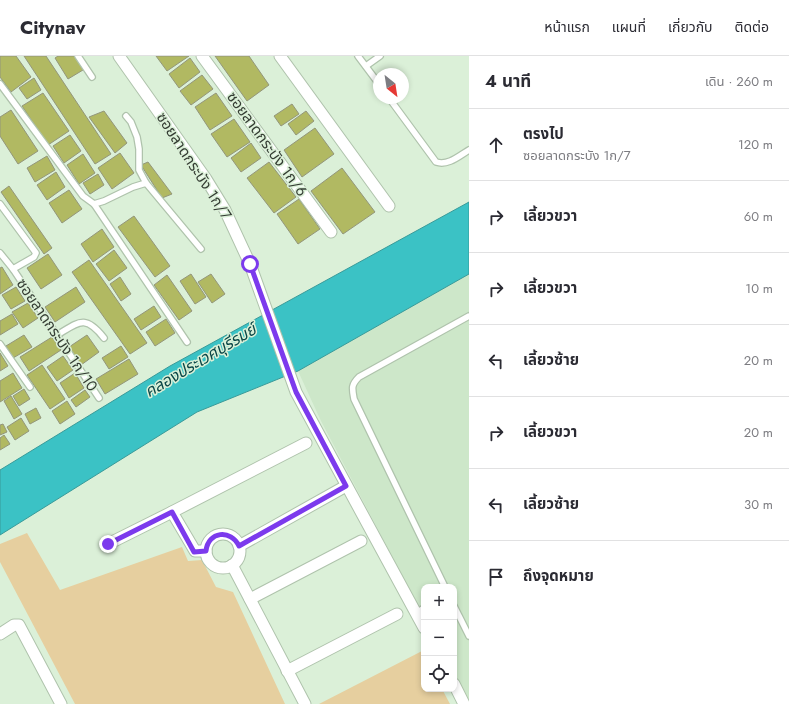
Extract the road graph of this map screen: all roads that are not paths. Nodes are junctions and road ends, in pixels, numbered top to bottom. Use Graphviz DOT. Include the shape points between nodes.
graph roads {
  1 [pos="78,56"];
  2 [pos="119,56"];
  3 [pos="202,56"];
  4 [pos="280,56"];
  5 [pos="358,56"];
  6 [pos="380,56"];
  7 [pos="366,66"];
  8 [pos="373,76"];
  9 [pos="92,77"];
  10 [pos="0,84"];
  11 [pos="393,104"];
  12 [pos="126,116"];
  13 [pos="469,150"];
  14 [pos="146,183"];
  15 [pos="0,204"];
  16 [pos="94,204"];
  17 [pos="389,206"];
  18 [pos="331,232"];
  19 [pos="201,249"];
  20 [pos="0,253"];
  21 [pos="13,269"];
  22 [pos="469,316"];
  23 [pos="57,335"];
  24 [pos="104,338"];
  25 [pos="187,342"];
  26 [pos="0,344"];
  27 [pos="30,387"];
  28 [pos="99,398"];
  29 [pos="306,443"];
  30 [pos="346,486"];
  31 [pos="172,512"];
  32 [pos="361,540"];
  33 [pos="108,544"];
  34 [pos="239,546"];
  35 [pos="206,551"];
  36 [pos="232,566"];
  37 [pos="444,584"];
  38 [pos="250,599"];
  39 [pos="420,611"];
  40 [pos="457,612"];
  41 [pos="397,614"];
  42 [pos="0,634"];
  43 [pos="469,636"];
  44 [pos="287,671"];
  45 [pos="457,690"];
  46 [pos="61,704"];
  47 [pos="305,704"];
  48 [pos="464,704"];
  1 -- 9 [label="lane"];
  2 -- 30 [label="street, ซอยลาดกระบัง 1ก/7" via="225,210 250,264 296,392"];
  3 -- 18 [label="street, ซอยลาดกระบัง 1ก/6"];
  4 -- 17 [label="street"];
  5 -- 7 [label="lane"];
  6 -- 7 [label="lane"];
  7 -- 8 [label="lane"];
  10 -- 16 [label="lane" via="83,196"];
  11 -- 13 [label="lane" via="436,162 447,163"];
  12 -- 14 [label="lane" via="137,137 139,170"];
  14 -- 16 [label="lane"];
  14 -- 19 [label="lane"];
  15 -- 21 [label="lane" via="36,253 34,257"];
  16 -- 25 [label="lane"];
  20 -- 21 [label="lane, ซอยลาดกระบัง 1ก/10"];
  21 -- 23 [label="lane, ซอยลาดกระบัง 1ก/10"];
  22 -- 37 [label="lane" via="359,377 352,388 354,399"];
  23 -- 24 [label="lane" via="79,322 85,322"];
  23 -- 28 [label="lane, ซอยลาดกระบัง 1ก/10"];
  26 -- 27 [label="lane"];
  29 -- 31 [label="street"];
  30 -- 34 [label="street"];
  30 -- 39 [label="street, ซอยลาดกระบัง 1ก/7"];
  31 -- 33 [label="street"];
  31 -- 35 [label="street" via="194,552"];
  32 -- 38 [label="street"];
  34 -- 35 [label="street" via="233,537 222,534 212,538"];
  34 -- 36 [label="street" via="239,557"];
  35 -- 36 [label="street" via="208,559 216,566"];
  36 -- 38 [label="street"];
  38 -- 44 [label="street"];
  40 -- 43 [label="lane"];
  41 -- 44 [label="street"];
  42 -- 46 [label="street" via="14,625 19,625"];
  44 -- 47 [label="street"];
  45 -- 48 [label="street"];
}
